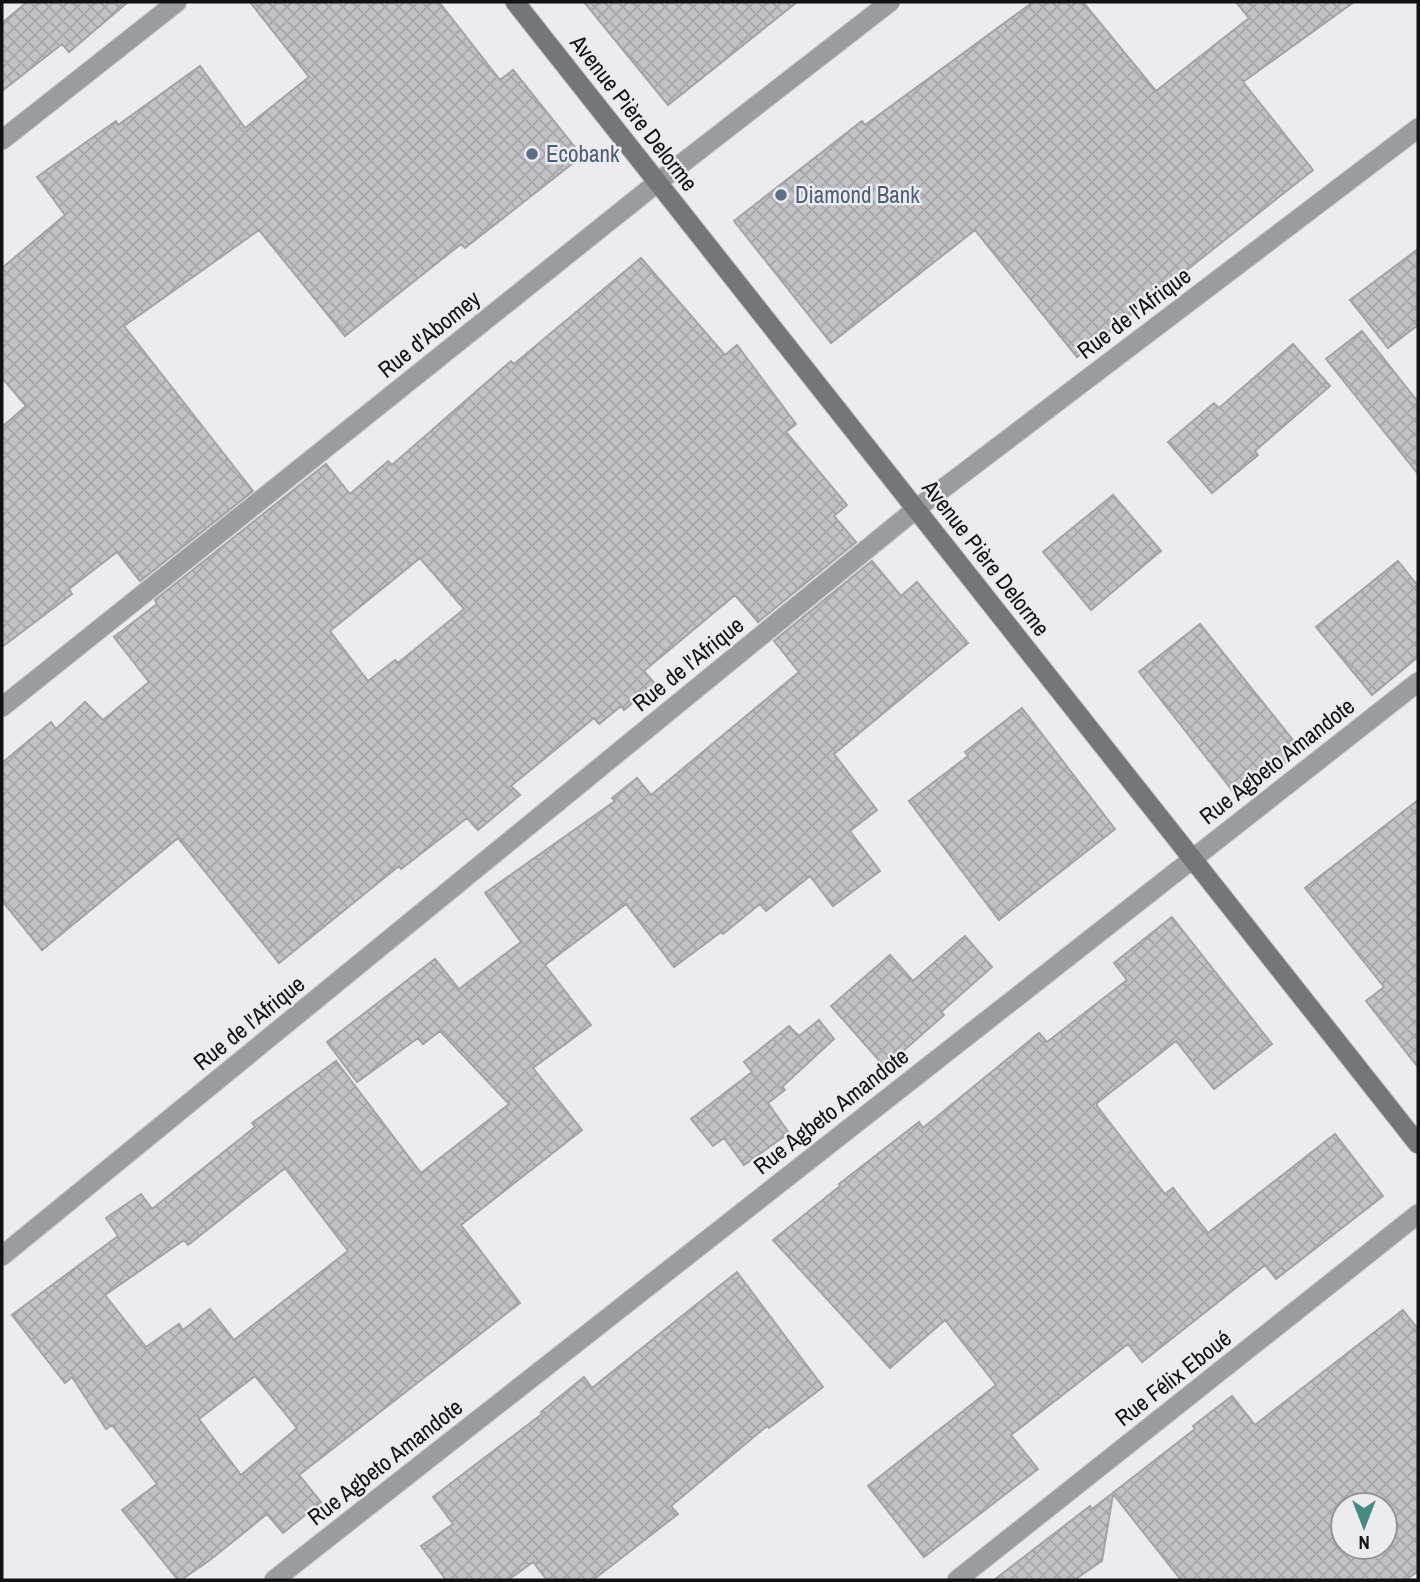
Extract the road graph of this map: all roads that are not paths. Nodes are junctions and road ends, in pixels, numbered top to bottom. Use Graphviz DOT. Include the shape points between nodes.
graph roads {
  1 [pos="177,2"];
  2 [pos="515,2"];
  3 [pos="890,2"];
  4 [pos="1418,128"];
  5 [pos="2,140"];
  6 [pos="658,182"];
  7 [pos="916,509"];
  8 [pos="1418,682"];
  9 [pos="2,707"];
  10 [pos="1192,858"];
  11 [pos="1418,1144"];
  12 [pos="1418,1214"];
  13 [pos="2,1256"];
  14 [pos="274,1580"];
  15 [pos="957,1580"];
  1 -- 5 [label="street"];
  2 -- 6 [label="main road, Avenue Pière Delorme"];
  3 -- 6 [label="street, Rue d'Abomey"];
  4 -- 7 [label="street, Rue de l'Afrique"];
  6 -- 7 [label="main road, Avenue Pière Delorme"];
  6 -- 9 [label="street, Rue d'Abomey"];
  7 -- 10 [label="main road, Avenue Pière Delorme"];
  7 -- 13 [label="street, Rue de l'Afrique"];
  8 -- 10 [label="street, Rue Agbeto Amandote"];
  10 -- 11 [label="main road, Avenue Pière Delorme"];
  10 -- 14 [label="street, Rue Agbeto Amandote"];
  12 -- 15 [label="street, Rue Félix Eboué"];
}
